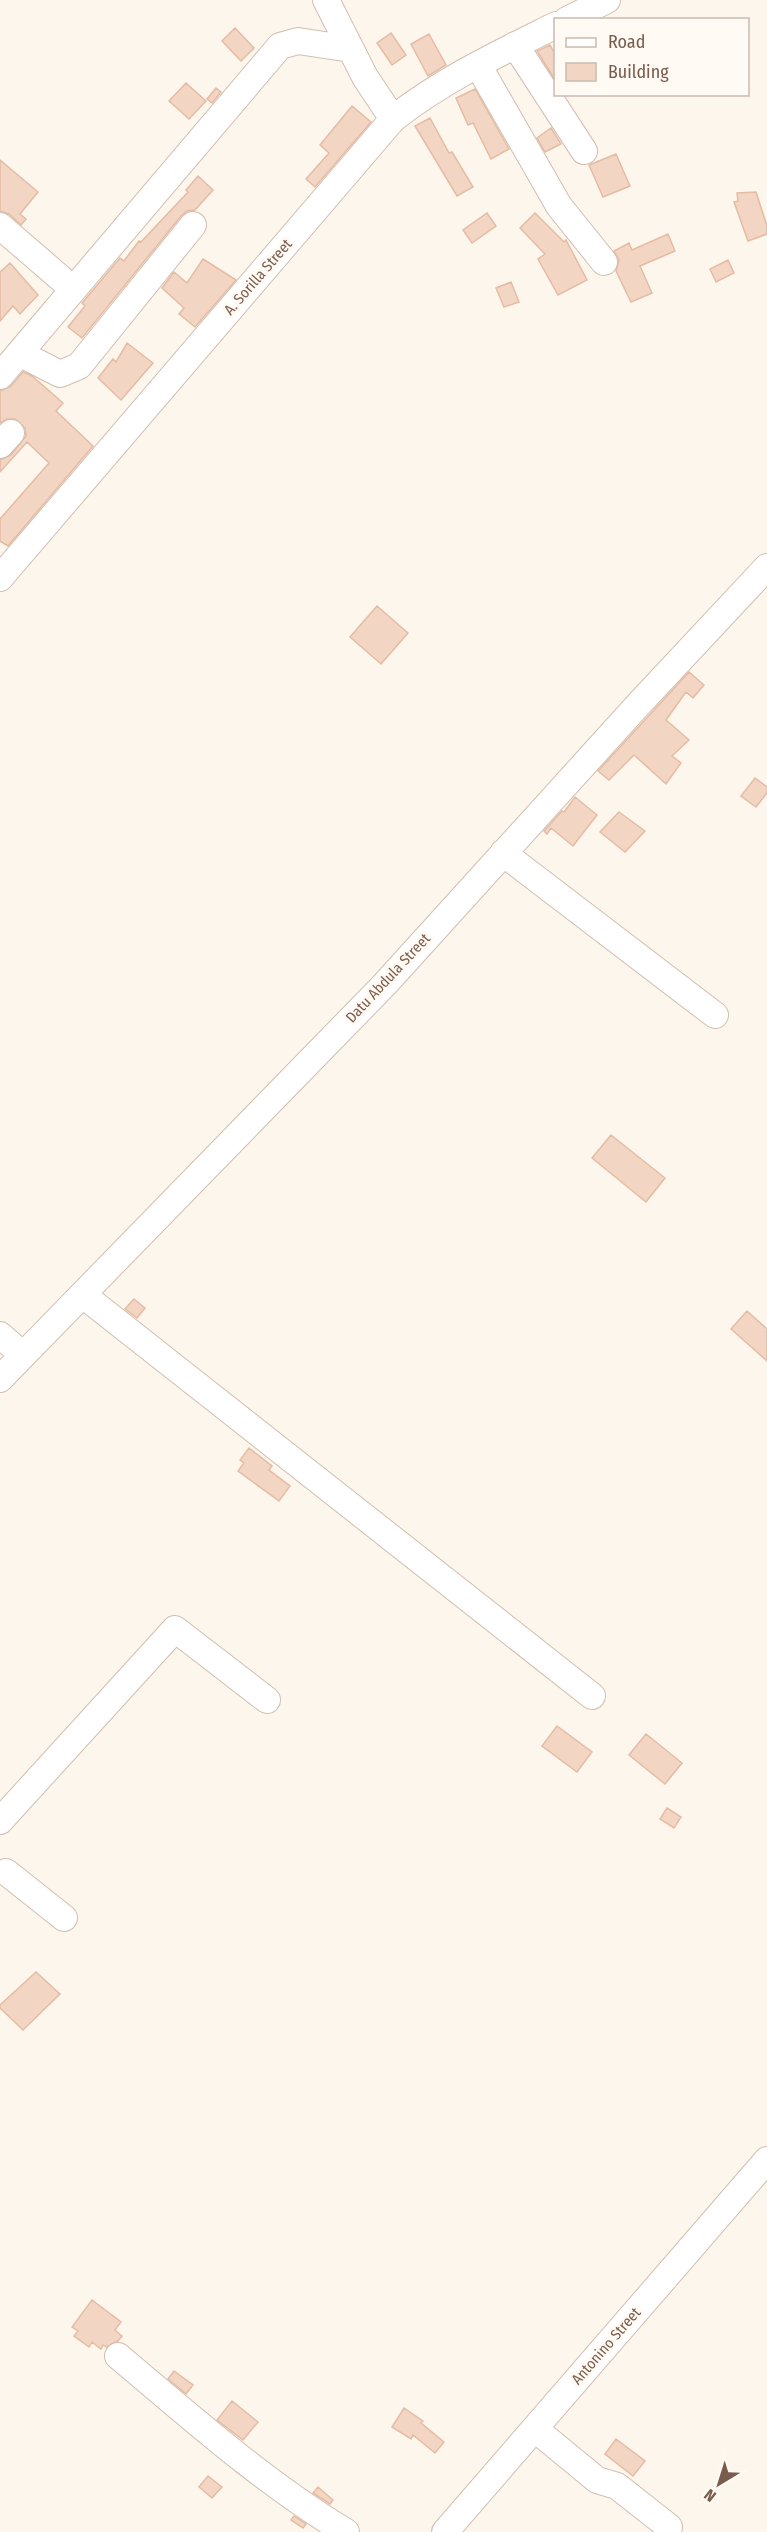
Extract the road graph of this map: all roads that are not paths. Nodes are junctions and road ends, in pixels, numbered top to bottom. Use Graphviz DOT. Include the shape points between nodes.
graph roads {
  1 [pos="326,0"];
  2 [pos="607,0"];
  3 [pos="571,18"];
  4 [pos="554,26"];
  5 [pos="515,45"];
  6 [pos="351,49"];
  7 [pos="478,65"];
  8 [pos="393,119"];
  9 [pos="584,151"];
  10 [pos="194,225"];
  11 [pos="0,226"];
  12 [pos="604,261"];
  13 [pos="73,289"];
  14 [pos="21,354"];
  15 [pos="0,376"];
  16 [pos="767,567"];
  17 [pos="0,578"];
  18 [pos="503,853"];
  19 [pos="715,1015"];
  20 [pos="83,1295"];
  21 [pos="0,1335"];
  22 [pos="23,1355"];
  23 [pos="0,1379"];
  24 [pos="592,1696"];
  25 [pos="267,1700"];
  26 [pos="0,1821"];
  27 [pos="2,1873"];
  28 [pos="64,1918"];
  29 [pos="767,2160"];
  30 [pos="118,2356"];
  31 [pos="535,2429"];
  32 [pos="669,2527"];
  33 [pos="346,2532"];
  34 [pos="445,2532"];
  1 -- 6 [label="street"];
  2 -- 3 [label="street, A. Sorilla Street"];
  4 -- 5 [label="street, A. Sorilla Street"];
  5 -- 7 [label="street, A. Sorilla Street"];
  5 -- 9 [label="street"];
  6 -- 8 [label="street"];
  6 -- 13 [label="street" via="298,41 280,46"];
  7 -- 8 [label="street, A. Sorilla Street"];
  7 -- 12 [label="street" via="559,206"];
  8 -- 17 [label="street, A. Sorilla Street"];
  10 -- 14 [label="street" via="79,366 60,374"];
  11 -- 13 [label="street"];
  13 -- 14 [label="street"];
  14 -- 15 [label="street"];
  16 -- 18 [label="street, Datu Abdula Street"];
  18 -- 19 [label="street"];
  18 -- 20 [label="street, Datu Abdula Street" via="385,984"];
  20 -- 22 [label="street, Datu Abdula Street"];
  20 -- 24 [label="street"];
  21 -- 22 [label="street"];
  22 -- 23 [label="street, Datu Abdula Street"];
  25 -- 26 [label="street" via="175,1629"];
  27 -- 28 [label="street"];
  29 -- 31 [label="street, Antonino Street"];
  30 -- 33 [label="street" via="257,2471"];
  31 -- 32 [label="street" via="597,2480 616,2486"];
  31 -- 34 [label="street, Antonino Street"];
}
